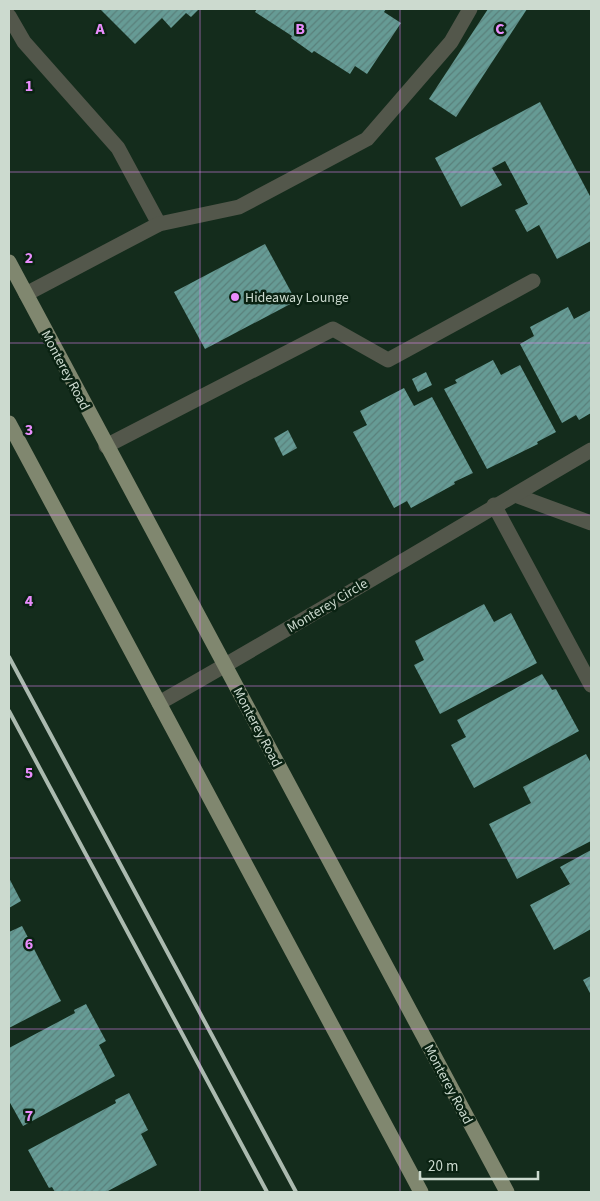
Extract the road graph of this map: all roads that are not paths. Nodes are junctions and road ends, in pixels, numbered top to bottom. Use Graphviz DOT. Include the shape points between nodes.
graph roads {
  1 [pos="470,9"];
  2 [pos="9,16"];
  3 [pos="158,224"];
  4 [pos="9,262"];
  5 [pos="533,280"];
  6 [pos="26,294"];
  7 [pos="9,423"];
  8 [pos="106,446"];
  9 [pos="590,452"];
  10 [pos="515,495"];
  11 [pos="494,505"];
  12 [pos="591,523"];
  13 [pos="224,666"];
  14 [pos="591,685"];
  15 [pos="159,703"];
  16 [pos="421,1192"];
  17 [pos="507,1192"];
  1 -- 3 [label="street" via="451,42 367,139 239,206"];
  2 -- 3 [label="street" via="24,42 118,148"];
  3 -- 6 [label="street"];
  4 -- 6 [label="main road, Monterey Road"];
  5 -- 8 [label="street" via="388,360 332,329"];
  6 -- 8 [label="main road, Monterey Road"];
  7 -- 15 [label="main road"];
  8 -- 13 [label="main road, Monterey Road"];
  9 -- 10 [label="street, Monterey Circle"];
  10 -- 11 [label="street, Monterey Circle"];
  10 -- 12 [label="street"];
  11 -- 13 [label="street, Monterey Circle"];
  11 -- 14 [label="street"];
  13 -- 15 [label="street, Monterey Circle"];
  13 -- 17 [label="main road, Monterey Road"];
  15 -- 16 [label="main road"];
}
